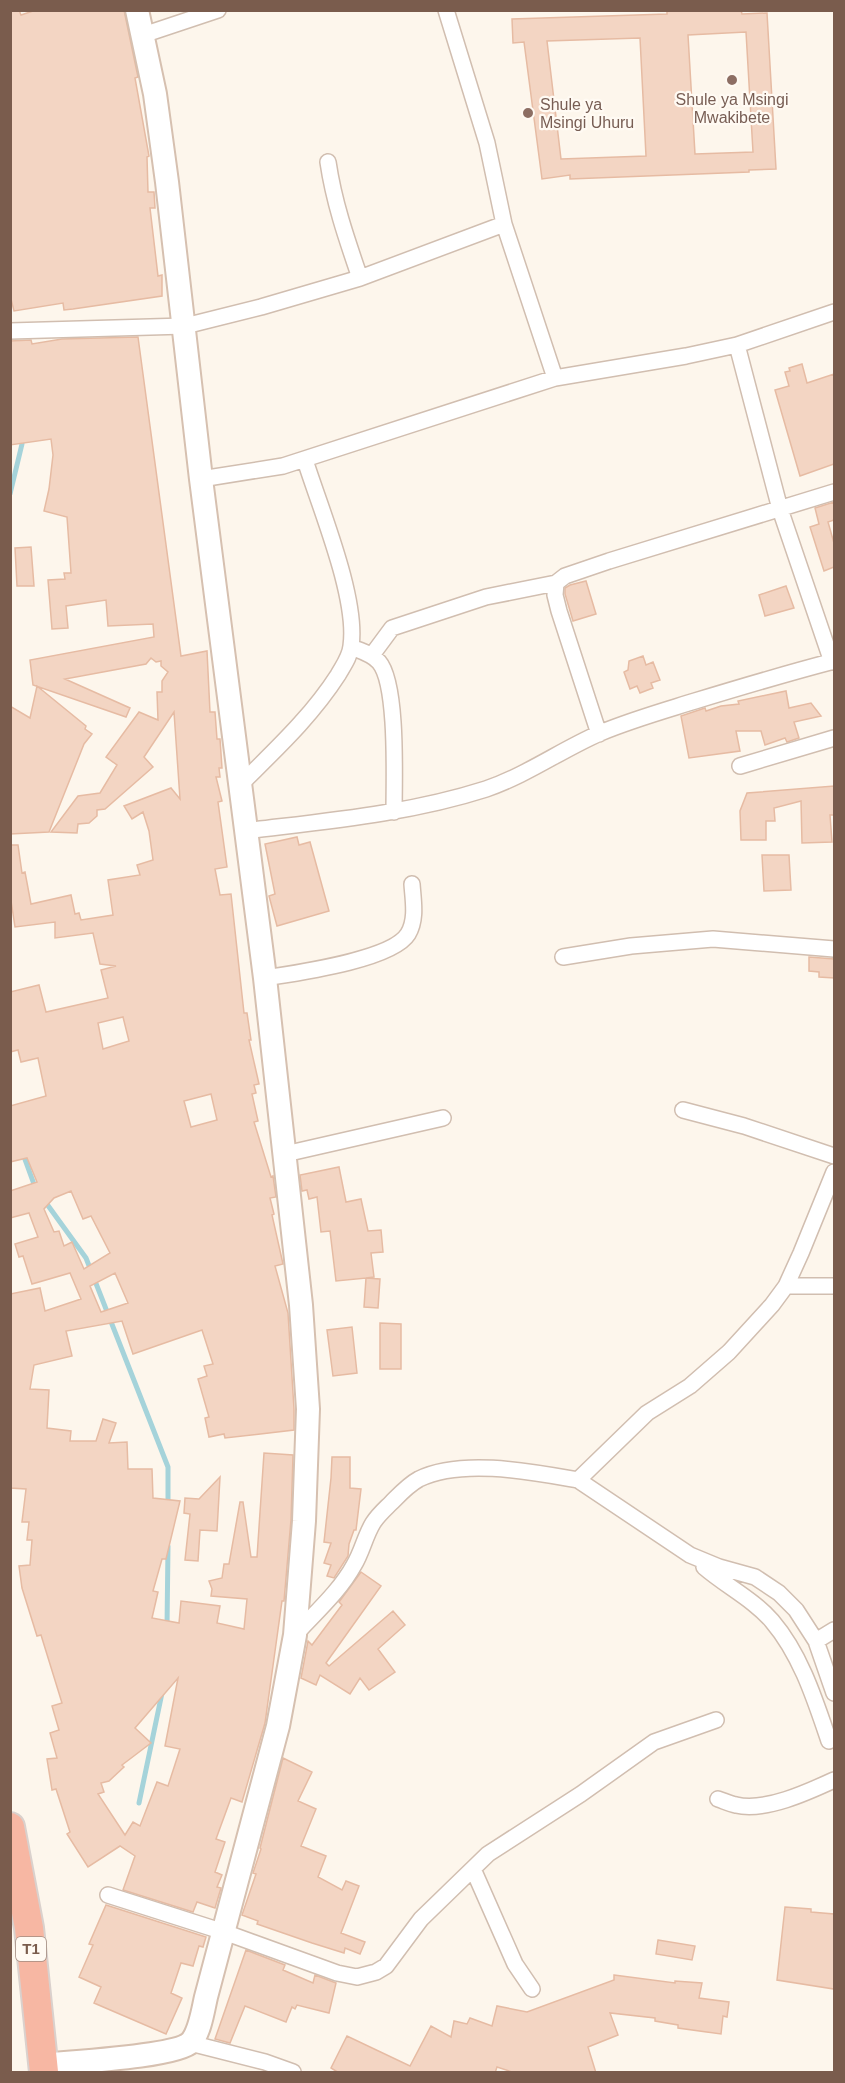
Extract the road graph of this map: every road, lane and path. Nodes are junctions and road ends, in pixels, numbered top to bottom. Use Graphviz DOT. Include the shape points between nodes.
graph roads {
  1 [pos="137,10"];
  2 [pos="218,10"];
  3 [pos="446,10"];
  4 [pos="143,35"];
  5 [pos="328,162"];
  6 [pos="504,224"];
  7 [pos="360,278"];
  8 [pos="834,312"];
  9 [pos="185,326"];
  10 [pos="10,331"];
  11 [pos="738,345"];
  12 [pos="555,378"];
  13 [pos="305,460"];
  14 [pos="201,479"];
  15 [pos="834,492"];
  16 [pos="780,509"];
  17 [pos="556,583"];
  18 [pos="351,647"];
  19 [pos="372,655"];
  20 [pos="833,662"];
  21 [pos="599,734"];
  22 [pos="834,738"];
  23 [pos="740,766"];
  24 [pos="240,785"];
  25 [pos="394,812"];
  26 [pos="245,831"];
  27 [pos="412,884"];
  28 [pos="834,949"];
  29 [pos="563,957"];
  30 [pos="265,978"];
  31 [pos="683,1110"];
  32 [pos="443,1118"];
  33 [pos="285,1154"];
  34 [pos="834,1156"];
  35 [pos="834,1172"];
  36 [pos="786,1286"];
  37 [pos="834,1286"];
  38 [pos="578,1480"];
  39 [pos="690,1555"];
  40 [pos="834,1630"];
  41 [pos="295,1635"];
  42 [pos="816,1641"];
  43 [pos="834,1693"];
  44 [pos="716,1720"];
  45 [pos="830,1741"];
  46 [pos="834,1780"];
  47 [pos="718,1799"];
  48 [pos="10,1827"];
  49 [pos="13,1858"];
  50 [pos="472,1869"];
  51 [pos="108,1895"];
  52 [pos="224,1932"];
  53 [pos="532,1989"];
  54 [pos="190,2043"];
  55 [pos="44,2069"];
  56 [pos="293,2073"];
  1 -- 4 [label="main road"];
  2 -- 4 [label="street"];
  3 -- 6 [label="street" via="487,143"];
  4 -- 9 [label="main road" via="158,116"];
  5 -- 7 [label="street" via="340,220"];
  6 -- 7 [label="street"];
  6 -- 12 [label="street"];
  7 -- 9 [label="street"];
  8 -- 11 [label="street"];
  9 -- 10 [label="street"];
  9 -- 14 [label="main road"];
  11 -- 12 [label="street"];
  11 -- 16 [label="street"];
  12 -- 13 [label="street"];
  13 -- 14 [label="street"];
  13 -- 18 [label="street" via="346,592"];
  14 -- 24 [label="main road"];
  15 -- 16 [label="street"];
  16 -- 17 [label="street" via="600,564 564,576"];
  16 -- 20 [label="street"];
  17 -- 19 [label="street" via="486,597 392,628"];
  17 -- 21 [label="street" via="559,611"];
  18 -- 19 [label="street"];
  18 -- 24 [label="street" via="347,661 314,709"];
  19 -- 25 [label="street" via="387,679 391,707"];
  20 -- 21 [label="street" via="676,707"];
  21 -- 25 [label="street" via="504,783"];
  22 -- 23 [label="street"];
  24 -- 26 [label="main road"];
  25 -- 26 [label="street"];
  26 -- 30 [label="main road"];
  27 -- 30 [label="street" via="413,920 399,944 356,960"];
  28 -- 29 [label="street" via="713,939"];
  30 -- 33 [label="main road"];
  31 -- 34 [label="street" via="744,1125"];
  32 -- 33 [label="street"];
  33 -- 41 [label="main road" via="308,1409"];
  35 -- 36 [label="street"];
  36 -- 37 [label="street"];
  36 -- 38 [label="street" via="729,1352 690,1386 647,1413"];
  38 -- 39 [label="street"];
  38 -- 41 [label="street" via="468,1469 438,1472 419,1479 380,1514 354,1566"];
  39 -- 42 [label="street" via="755,1578 779,1593 796,1610"];
  39 -- 45 [label="street" via="771,1620 804,1673"];
  40 -- 42 [label="street"];
  41 -- 52 [label="main road" via="278,1726"];
  42 -- 43 [label="street"];
  44 -- 50 [label="street" via="654,1742 488,1854"];
  46 -- 47 [label="street" via="758,1806"];
  48 -- 49 [label="highway, T1"];
  49 -- 55 [label="highway, T1" via="29,1928"];
  50 -- 52 [label="street" via="421,1919 386,1966 366,1975 337,1973"];
  50 -- 53 [label="street" via="515,1964"];
  51 -- 52 [label="street"];
  52 -- 54 [label="main road"];
  54 -- 55 [label="main road" via="162,2052"];
  54 -- 56 [label="street"];
}
